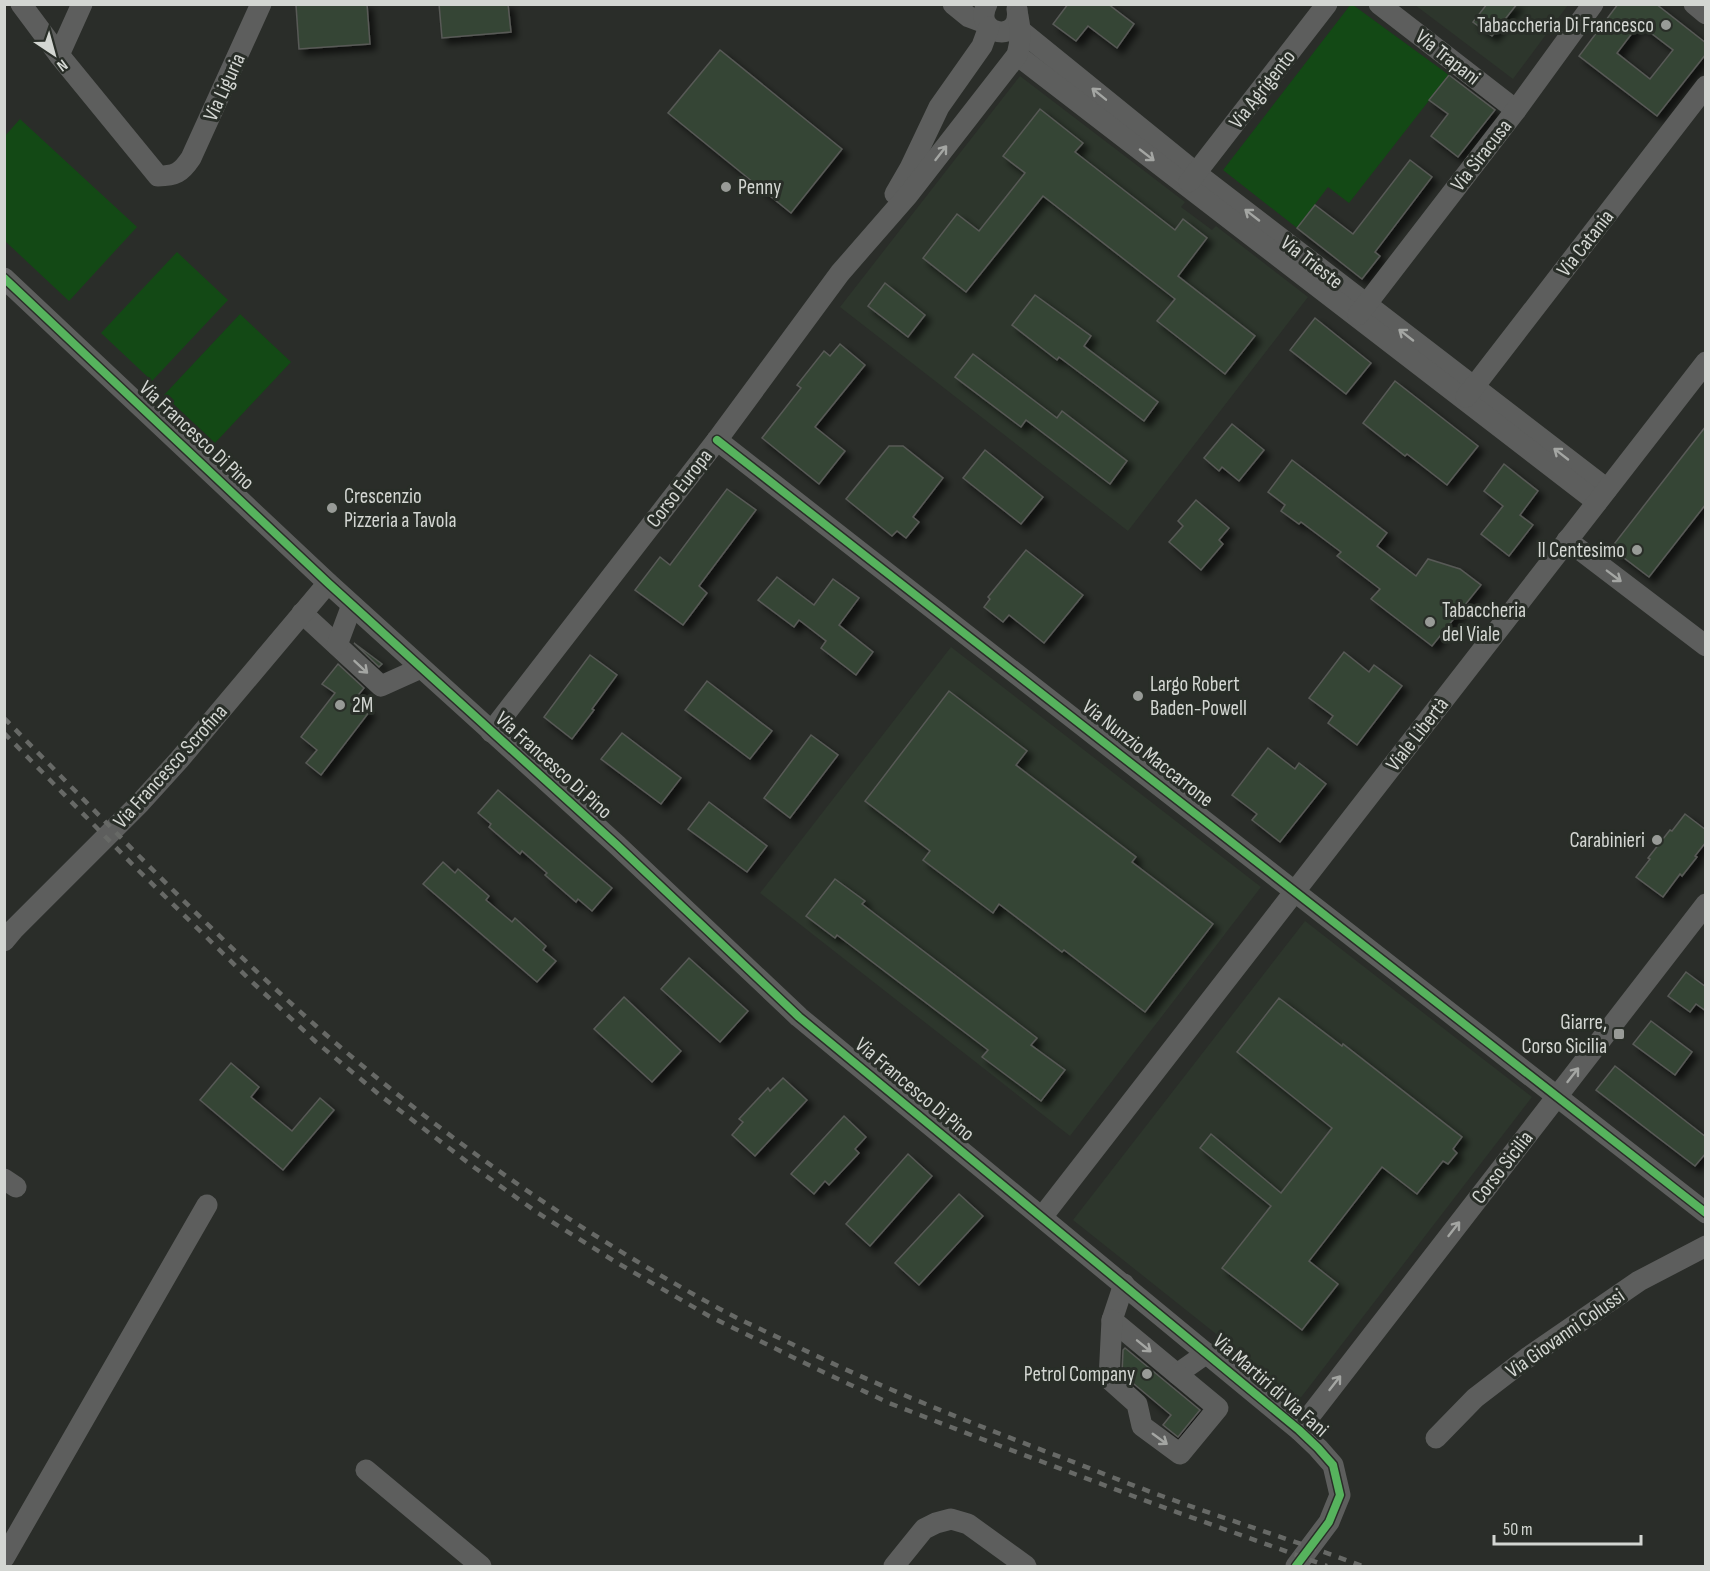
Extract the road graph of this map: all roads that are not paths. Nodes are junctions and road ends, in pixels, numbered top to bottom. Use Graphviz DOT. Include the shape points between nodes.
graph roads {
  1 [pos="21,4"];
  2 [pos="82,4"];
  3 [pos="261,4"];
  4 [pos="953,4"];
  5 [pos="1327,4"];
  6 [pos="1379,4"];
  7 [pos="1593,4"];
  8 [pos="1694,4"];
  9 [pos="1019,14"];
  10 [pos="1706,14"];
  11 [pos="987,18"];
  12 [pos="59,55"];
  13 [pos="1017,56"];
  14 [pos="963,74"];
  15 [pos="1706,86"];
  16 [pos="990,90"];
  17 [pos="1516,110"];
  18 [pos="1191,179"];
  19 [pos="862,246"];
  20 [pos="4,278"];
  21 [pos="1362,310"];
  22 [pos="1706,362"];
  23 [pos="1469,393"];
  24 [pos="717,440"];
  25 [pos="1602,496"];
  26 [pos="1567,540"];
  27 [pos="328,583"];
  28 [pos="352,605"];
  29 [pos="302,613"];
  30 [pos="337,645"];
  31 [pos="1706,646"];
  32 [pos="421,668"];
  33 [pos="491,732"];
  34 [pos="1295,891"];
  35 [pos="1706,904"];
  36 [pos="4,941"];
  37 [pos="1556,1096"];
  38 [pos="207,1205"];
  39 [pos="1706,1213"];
  40 [pos="1042,1217"];
  41 [pos="1706,1246"];
  42 [pos="1095,1261"];
  43 [pos="1124,1284"];
  44 [pos="1112,1320"];
  45 [pos="1207,1353"];
  46 [pos="1177,1374"];
  47 [pos="1299,1430"];
  48 [pos="1437,1438"];
  49 [pos="366,1470"];
  50 [pos="9,1557"];
  51 [pos="481,1566"];
  52 [pos="894,1566"];
  53 [pos="1026,1566"];
  54 [pos="1296,1566"];
  1 -- 12 [label="street"];
  2 -- 12 [label="street"];
  3 -- 12 [label="street, Via Liguria" via="191,159 172,176 158,176"];
  4 -- 11 [label="street" via="969,17"];
  5 -- 18 [label="street, Via Agrigento"];
  6 -- 17 [label="street, Via Trapani"];
  7 -- 17 [label="street, Via Siracusa"];
  8 -- 10 [label="street"];
  9 -- 11 [label="street" via="1010,30 998,32"];
  9 -- 13 [label="street"];
  18 -- 9 [label="street, Via Trieste, one-way"];
  11 -- 14 [label="street" via="981,46"];
  13 -- 16 [label="street"];
  13 -- 18 [label="street, Via Trieste, one-way"];
  14 -- 16 [label="street" via="979,89"];
  14 -- 19 [label="street" via="939,106 901,184"];
  15 -- 23 [label="street, Via Catania"];
  19 -- 16 [label="street, one-way" via="908,195"];
  17 -- 21 [label="street, Via Siracusa"];
  18 -- 21 [label="street, Via Trieste"];
  19 -- 24 [label="street, Corso Europa"];
  20 -- 27 [label="street, Via Francesco Di Pino"];
  21 -- 23 [label="street, Via Trieste"];
  22 -- 25 [label="street, Viale Libertà"];
  23 -- 25 [label="street, Via Trieste"];
  24 -- 33 [label="street, Corso Europa"];
  24 -- 34 [label="street, Via Nunzio Maccarrone"];
  25 -- 26 [label="street, Viale Libertà"];
  26 -- 31 [label="street, one-way"];
  26 -- 34 [label="street, Viale Libertà"];
  27 -- 28 [label="street, Via Francesco Di Pino"];
  27 -- 29 [label="street, Via Francesco Scrofina"];
  28 -- 30 [label="street"];
  28 -- 32 [label="street, Via Francesco Di Pino"];
  29 -- 30 [label="street"];
  29 -- 36 [label="street, Via Francesco Scrofina" via="140,803"];
  30 -- 32 [label="street, one-way" via="381,686"];
  32 -- 33 [label="street, Via Francesco Di Pino"];
  33 -- 40 [label="street, Via Francesco Di Pino" via="799,1017"];
  34 -- 37 [label="street, Via Nunzio Maccarrone"];
  34 -- 40 [label="street, Viale Libertà"];
  37 -- 35 [label="street, Corso Sicilia, one-way"];
  37 -- 39 [label="street, Via Nunzio Maccarrone"];
  47 -- 37 [label="street, Corso Sicilia, one-way"];
  38 -- 50 [label="street"];
  40 -- 42 [label="street, Via Francesco Di Pino"];
  41 -- 48 [label="street, Via Giovanni Colussi" via="1639,1281 1527,1358 1476,1398"];
  42 -- 43 [label="street, Via Martiri di Via Fani"];
  43 -- 44 [label="street"];
  43 -- 45 [label="street, Via Martiri di Via Fani"];
  44 -- 46 [label="street, one-way"];
  44 -- 46 [label="street, one-way" via="1108,1379 1137,1404 1142,1426 1180,1454 1218,1408"];
  45 -- 46 [label="street"];
  45 -- 47 [label="street, Via Martiri di Via Fani"];
  47 -- 54 [label="street, Via Martiri di Via Fani" via="1333,1465 1340,1495 1329,1522"];
  49 -- 51 [label="street"];
  52 -- 53 [label="street" via="924,1529 951,1519 968,1524"];
}
